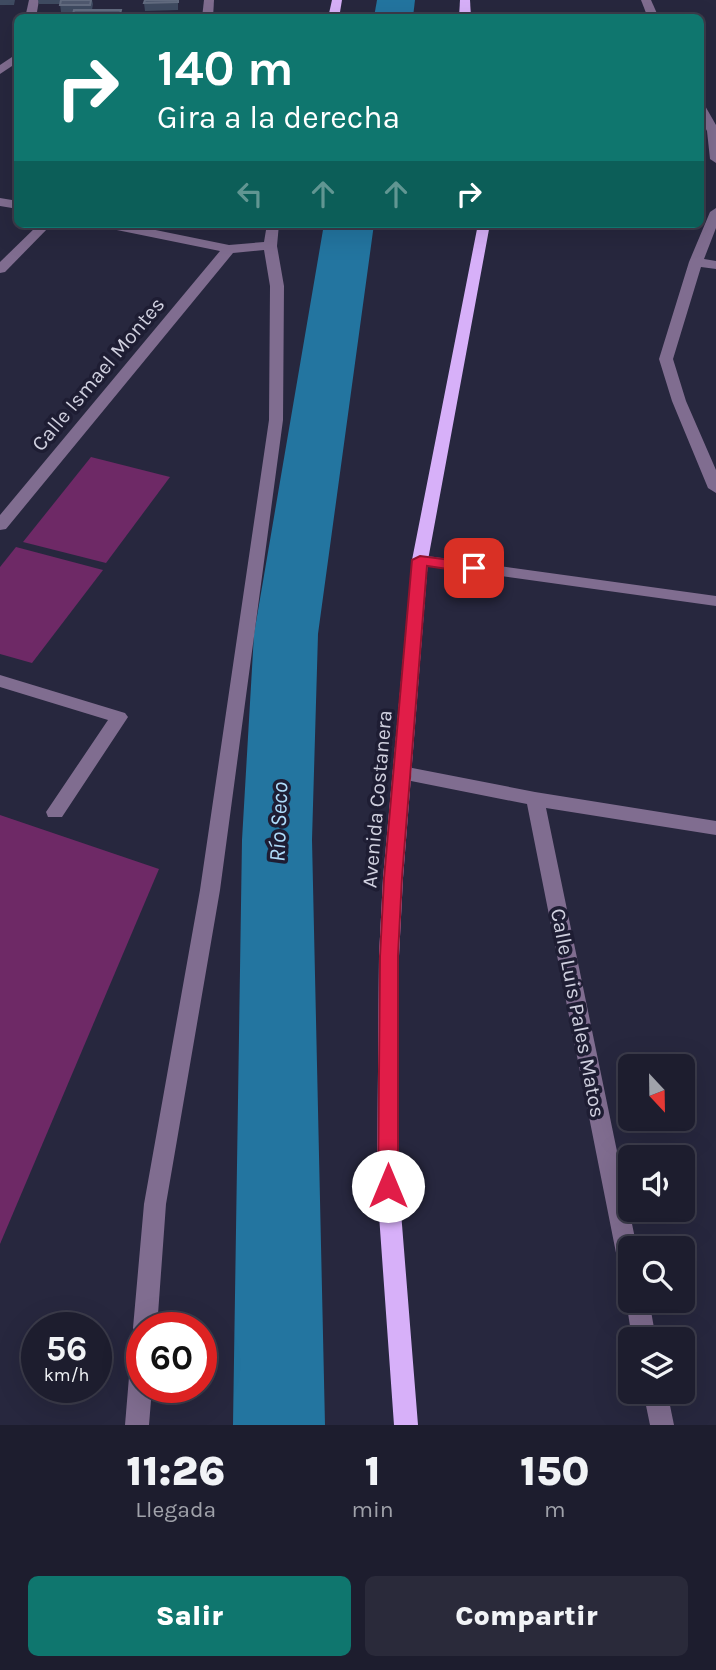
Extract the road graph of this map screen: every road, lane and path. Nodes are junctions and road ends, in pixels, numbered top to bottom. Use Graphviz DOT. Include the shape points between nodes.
graph roads {
  1 [pos="710,131"];
  2 [pos="716,158"];
  3 [pos="716,212"];
  4 [pos="42,228"];
  5 [pos="127,228"];
  6 [pos="272,228"];
  7 [pos="483,228"];
  8 [pos="270,246"];
  9 [pos="229,249"];
  10 [pos="696,262"];
  11 [pos="716,265"];
  12 [pos="0,270"];
  13 [pos="716,488"];
  14 [pos="0,525"];
  15 [pos="420,560"];
  16 [pos="716,601"];
  17 [pos="0,681"];
  18 [pos="402,774"];
  19 [pos="535,799"];
  20 [pos="55,812"];
  21 [pos="716,828"];
  22 [pos="624,1236"];
  23 [pos="146,1312"];
  24 [pos="139,1403"];
  25 [pos="658,1404"];
  26 [pos="137,1425"];
  27 [pos="405,1425"];
  28 [pos="662,1425"];
  1 -- 2 [label="street"];
  3 -- 10 [label="street"];
  4 -- 12 [label="street"];
  5 -- 9 [label="street"];
  6 -- 8 [label="street"];
  7 -- 15 [label="main road, Avenida Costanera"];
  8 -- 9 [label="street"];
  8 -- 23 [label="street" via="278,286 276,420 210,890 155,1204"];
  9 -- 14 [label="street, Calle Ismael Montes"];
  10 -- 11 [label="street"];
  10 -- 13 [label="street" via="666,359"];
  15 -- 16 [label="street"];
  15 -- 18 [label="main road, Avenida Costanera"];
  17 -- 20 [label="street" via="119,717"];
  18 -- 19 [label="street"];
  18 -- 27 [label="main road, Avenida Costanera" via="389,956 388,1186"];
  19 -- 21 [label="street"];
  19 -- 22 [label="street, Calle Luis Pales Matos"];
  24 -- 26 [label="street"];
  25 -- 28 [label="street"];
}
